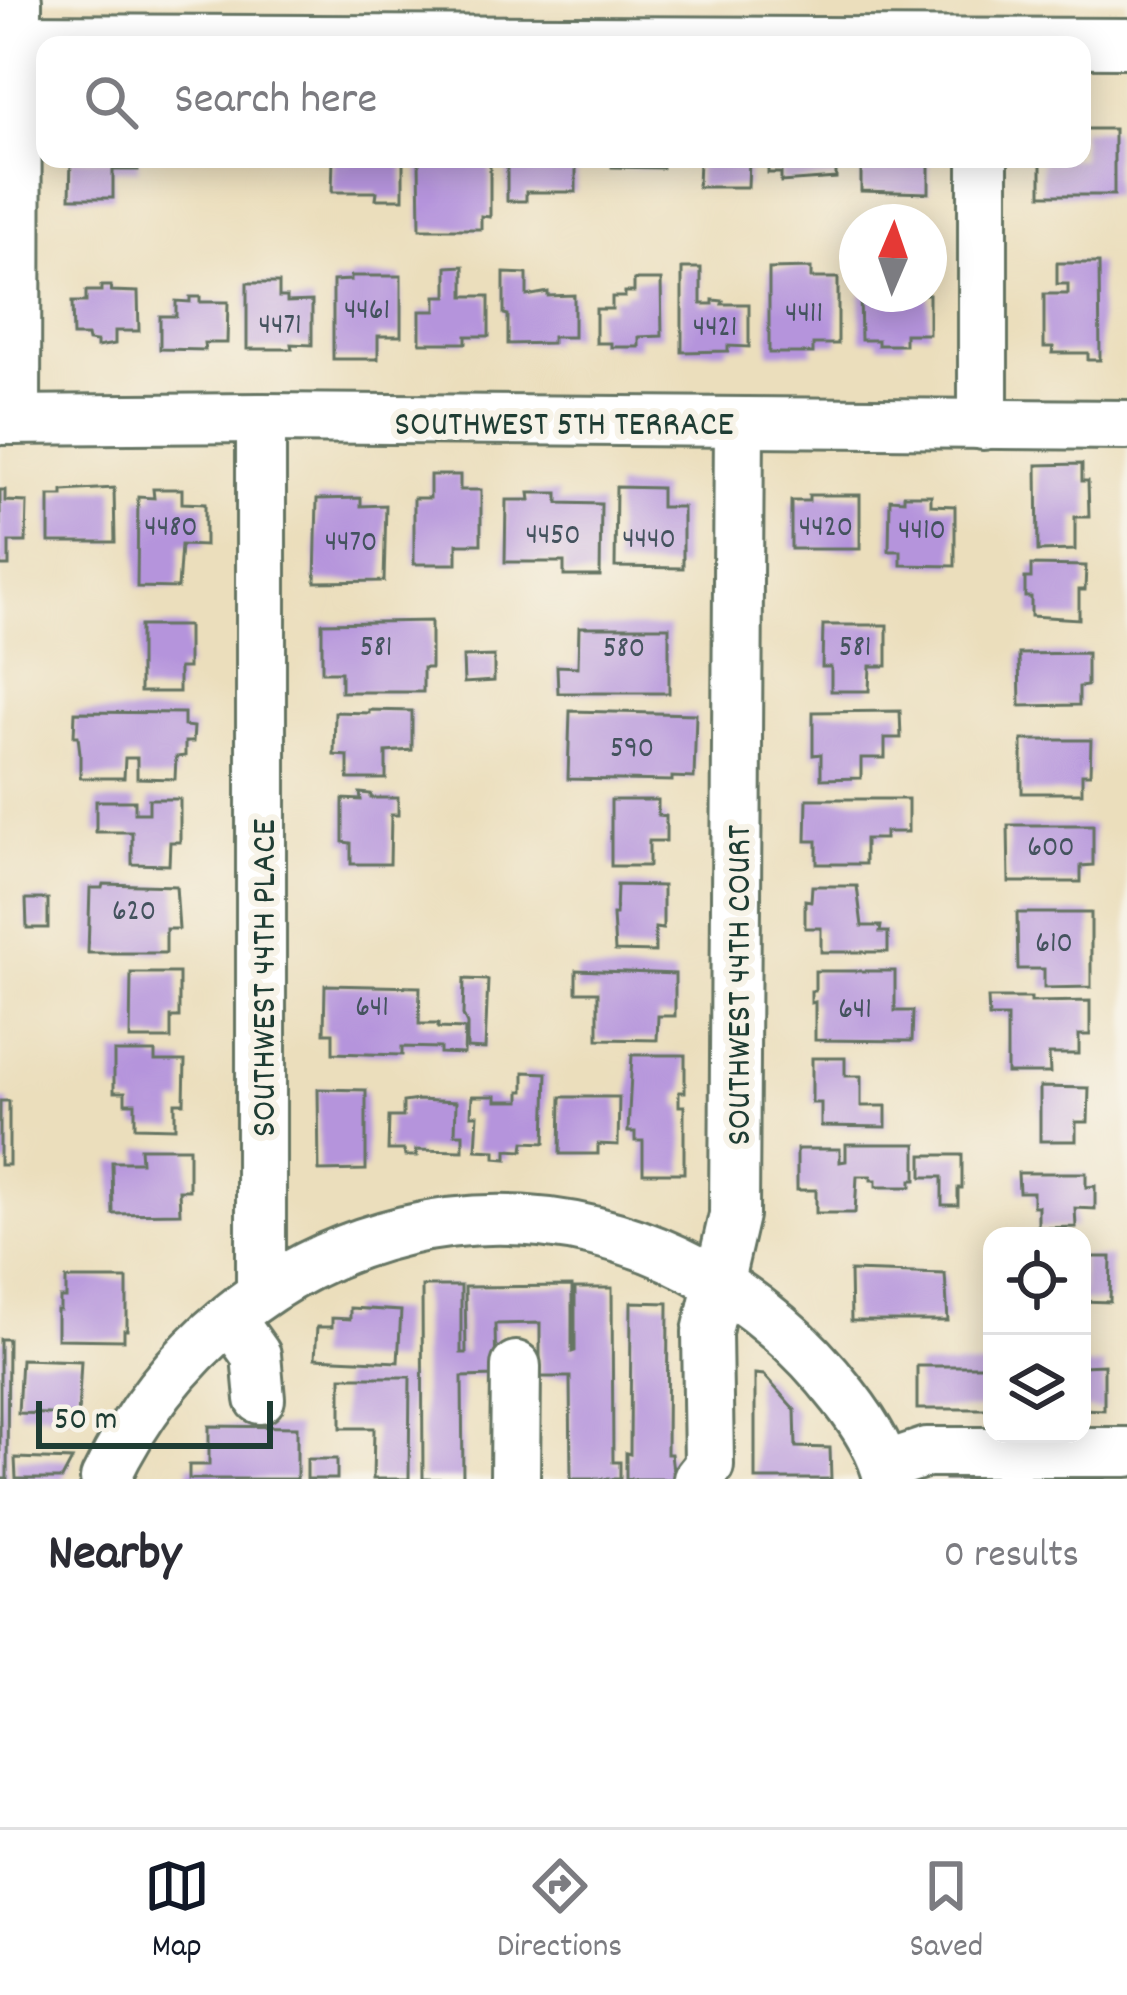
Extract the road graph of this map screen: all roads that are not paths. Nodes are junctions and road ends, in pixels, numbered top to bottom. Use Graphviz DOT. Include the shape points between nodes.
graph roads {
  1 [pos="11,26"];
  2 [pos="982,29"];
  3 [pos="1054,36"];
  4 [pos="1091,40"];
  5 [pos="1127,43"];
  6 [pos="983,168"];
  7 [pos="261,418"];
  8 [pos="8,420"];
  9 [pos="739,423"];
  10 [pos="983,425"];
  11 [pos="1127,425"];
  12 [pos="721,1282"];
  13 [pos="245,1305"];
  14 [pos="516,1366"];
  15 [pos="260,1399"];
  16 [pos="1127,1452"];
  17 [pos="887,1473"];
  18 [pos="105,1479"];
  19 [pos="515,1479"];
  20 [pos="698,1479"];
  1 -- 2 [label="street"];
  1 -- 8 [label="street"];
  2 -- 3 [label="street"];
  4 -- 5 [label="street"];
  6 -- 10 [label="street"];
  7 -- 8 [label="street, SOUTHWEST 5TH TERRACE"];
  7 -- 9 [label="street, SOUTHWEST 5TH TERRACE"];
  7 -- 13 [label="street, SOUTHWEST 44TH PLACE"];
  9 -- 10 [label="street, SOUTHWEST 5TH TERRACE"];
  9 -- 12 [label="street, SOUTHWEST 44TH COURT" via="734,1215"];
  10 -- 11 [label="street, SOUTHWEST 5TH TERRACE"];
  12 -- 13 [label="street" via="596,1232 546,1222 453,1222 374,1238 298,1270"];
  12 -- 17 [label="street" via="819,1366"];
  12 -- 20 [label="street, SOUTHWEST 44TH COURT" via="707,1332 709,1465"];
  13 -- 15 [label="street"];
  13 -- 18 [label="street" via="138,1419"];
  14 -- 19 [label="street"];
  16 -- 17 [label="street" via="927,1452"];
}
